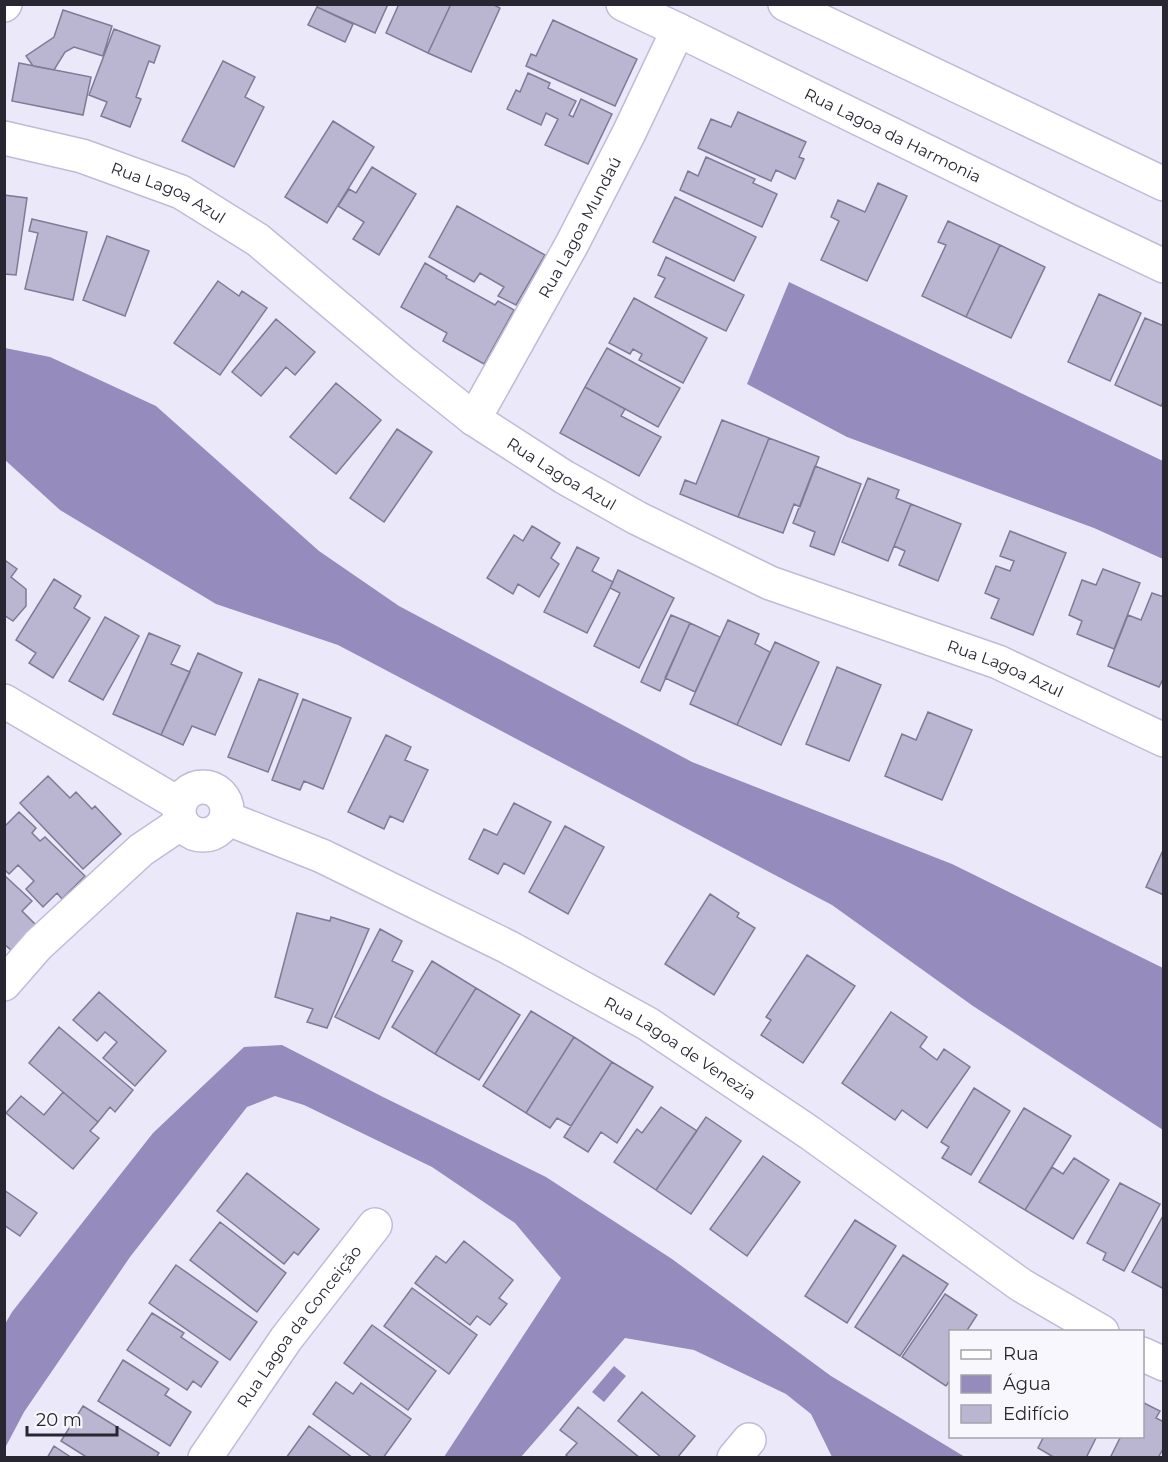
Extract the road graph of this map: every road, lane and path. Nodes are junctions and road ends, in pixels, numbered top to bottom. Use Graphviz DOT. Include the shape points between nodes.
graph roads {
  1 [pos="624,4"];
  2 [pos="785,4"];
  3 [pos="678,30"];
  4 [pos="4,138"];
  5 [pos="1164,184"];
  6 [pos="1164,266"];
  7 [pos="474,419"];
  8 [pos="4,701"];
  9 [pos="1164,740"];
  10 [pos="180,813"];
  11 [pos="4,984"];
  12 [pos="375,1225"];
  13 [pos="1099,1330"];
  14 [pos="1144,1355"];
  15 [pos="1164,1365"];
  16 [pos="205,1458"];
  1 -- 3 [label="street, Rua Lagoa da Harmonia"];
  2 -- 5 [label="street"];
  3 -- 6 [label="street, Rua Lagoa da Harmonia"];
  3 -- 7 [label="street, Rua Lagoa Mundaú" via="572,243"];
  4 -- 7 [label="street, Rua Lagoa Azul" via="82,156 181,192 258,240"];
  7 -- 9 [label="street, Rua Lagoa Azul" via="573,482 770,583 998,663"];
  8 -- 10 [label="street"];
  10 -- 11 [label="street" via="38,945"];
  10 -- 13 [label="street, Rua Lagoa de Venezia" via="188,830 196,834 215,832 226,818 322,856 497,942 648,1024 810,1133 1021,1285"];
  12 -- 16 [label="street, Rua Lagoa da Conceição" via="286,1339"];
  14 -- 15 [label="street"];
}
